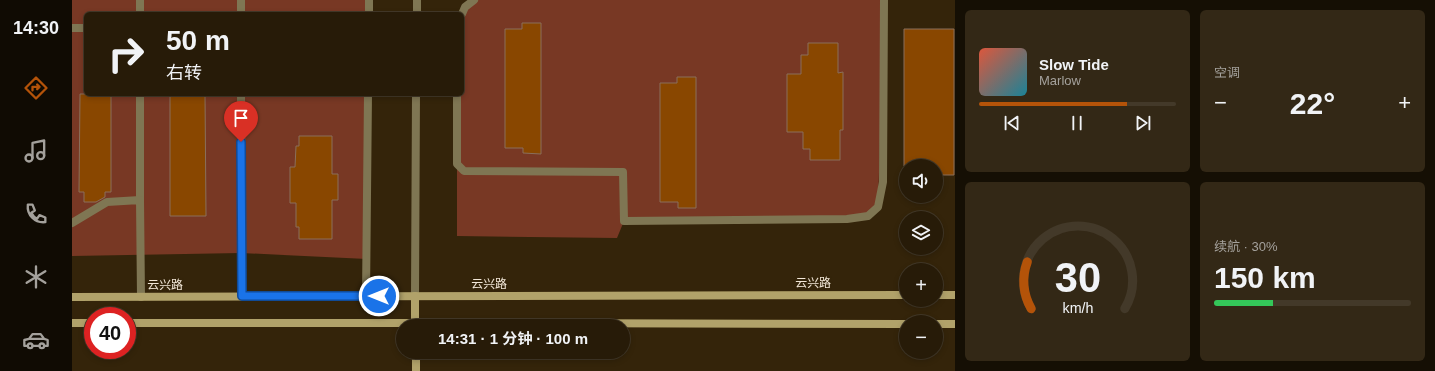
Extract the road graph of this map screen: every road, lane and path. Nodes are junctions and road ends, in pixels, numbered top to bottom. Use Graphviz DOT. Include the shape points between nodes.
graph roads {
  1 [pos="140,0"];
  2 [pos="241,0"];
  3 [pos="369,0"];
  4 [pos="417,0"];
  5 [pos="474,0"];
  6 [pos="884,0"];
  7 [pos="140,12"];
  8 [pos="241,12"];
  9 [pos="369,12"];
  10 [pos="416,12"];
  11 [pos="463,12"];
  12 [pos="72,28"];
  13 [pos="84,28"];
  14 [pos="140,96"];
  15 [pos="241,96"];
  16 [pos="368,96"];
  17 [pos="416,96"];
  18 [pos="457,96"];
  19 [pos="140,200"];
  20 [pos="72,223"];
  21 [pos="899,295"];
  22 [pos="943,295"];
  23 [pos="955,295"];
  24 [pos="242,296"];
  25 [pos="366,296"];
  26 [pos="415,296"];
  27 [pos="72,297"];
  28 [pos="141,297"];
  29 [pos="415,319"];
  30 [pos="72,323"];
  31 [pos="84,323"];
  32 [pos="136,323"];
  33 [pos="396,324"];
  34 [pos="630,324"];
  35 [pos="899,324"];
  36 [pos="943,324"];
  37 [pos="955,324"];
  38 [pos="416,359"];
  39 [pos="416,371"];
  1 -- 7 [label="lane"];
  2 -- 8 [label="lane"];
  3 -- 9 [label="lane"];
  4 -- 10 [label="lane"];
  5 -- 11 [label="lane"];
  6 -- 18 [label="lane" via="883,182 878,207 868,216 847,219 624,221 623,172 464,171 457,164"];
  12 -- 13 [label="lane"];
  14 -- 19 [label="lane"];
  15 -- 24 [label="lane"];
  16 -- 25 [label="lane"];
  17 -- 26 [label="lane"];
  19 -- 20 [label="lane" via="107,202"];
  19 -- 28 [label="lane"];
  21 -- 26 [label="street, 云兴路"];
  22 -- 23 [label="street"];
  24 -- 25 [label="street, 云兴路"];
  24 -- 28 [label="street, 云兴路"];
  25 -- 26 [label="street, 云兴路"];
  26 -- 29 [label="street"];
  27 -- 28 [label="street, 云兴路"];
  30 -- 31 [label="street"];
  32 -- 33 [label="street"];
  34 -- 35 [label="street"];
  36 -- 37 [label="street"];
  38 -- 39 [label="street"];
}
